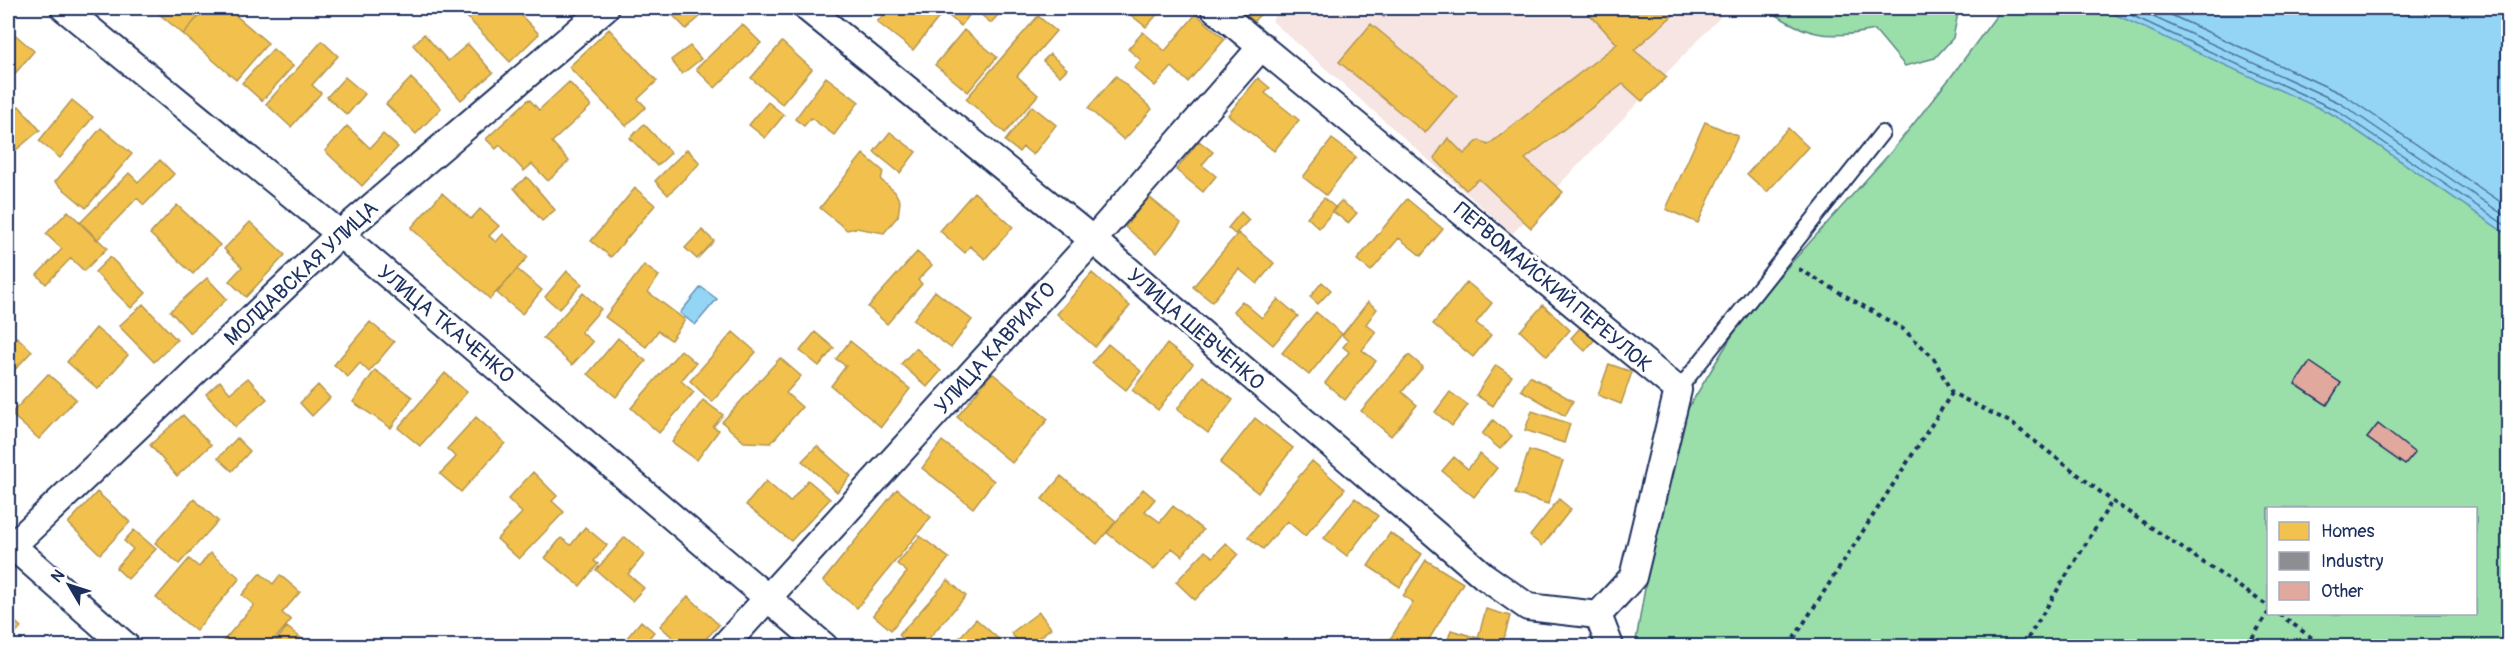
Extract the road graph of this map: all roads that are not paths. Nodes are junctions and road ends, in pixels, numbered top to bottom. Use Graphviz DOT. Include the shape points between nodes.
graph roads {
  1 [pos="64,8"];
  2 [pos="605,8"];
  3 [pos="807,8"];
  4 [pos="1214,8"];
  5 [pos="1262,46"];
  6 [pos="1882,133"];
  7 [pos="340,234"];
  8 [pos="1093,240"];
  9 [pos="1678,390"];
  10 [pos="9,546"];
  11 [pos="768,599"];
  12 [pos="1598,615"];
  13 [pos="126,646"];
  14 [pos="724,646"];
  15 [pos="824,646"];
  16 [pos="1610,646"];
  1 -- 7 [label="street, УЛИЦА ТКАЧЕНКО"];
  2 -- 7 [label="street, МОЛДАВСКАЯ УЛИЦА"];
  3 -- 8 [label="street, УЛИЦА ШЕВЧЕНКО"];
  4 -- 5 [label="street, ПЕРВОМАЙСКИЙ ПЕРЕУЛОК"];
  5 -- 8 [label="street, УЛИЦА КАВРИАГО"];
  5 -- 9 [label="street, ПЕРВОМАЙСКИЙ ПЕРЕУЛОК"];
  6 -- 9 [label="lane"];
  7 -- 10 [label="street, МОЛДАВСКАЯ УЛИЦА"];
  7 -- 11 [label="street, УЛИЦА ТКАЧЕНКО"];
  8 -- 11 [label="street, УЛИЦА КАВРИАГО"];
  8 -- 12 [label="street, УЛИЦА ШЕВЧЕНКО" via="1484,576 1528,608"];
  9 -- 12 [label="street" via="1633,577"];
  10 -- 13 [label="street"];
  11 -- 14 [label="street, УЛИЦА КАВРИАГО"];
  11 -- 15 [label="street, УЛИЦА ТКАЧЕНКО"];
  12 -- 16 [label="street"];
}
